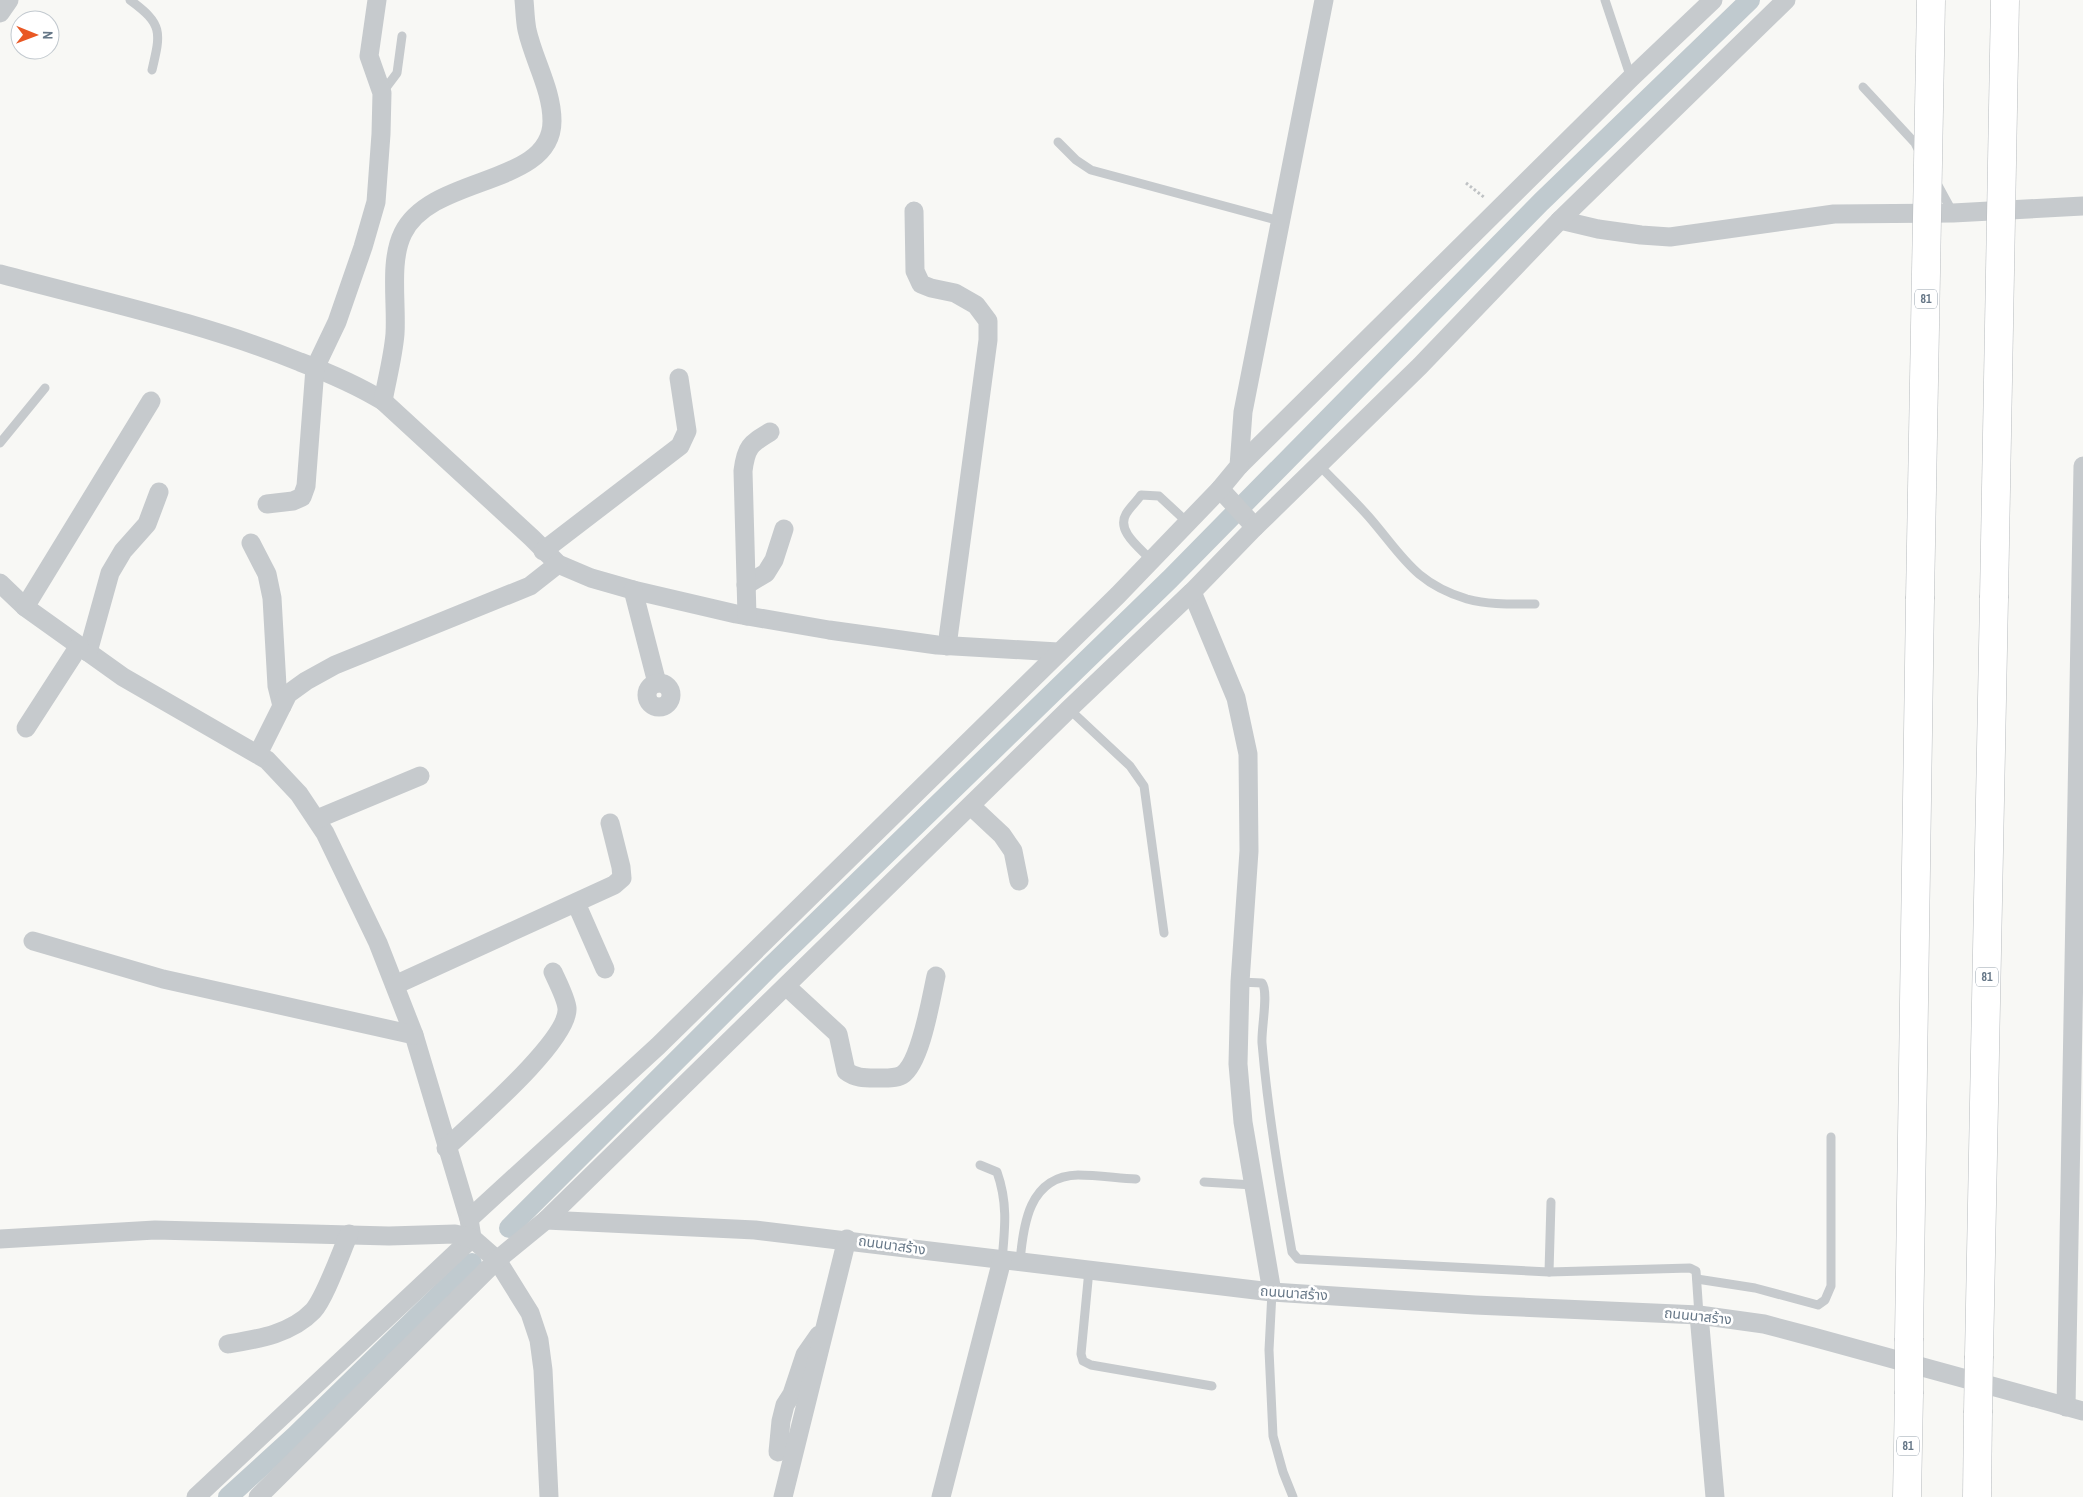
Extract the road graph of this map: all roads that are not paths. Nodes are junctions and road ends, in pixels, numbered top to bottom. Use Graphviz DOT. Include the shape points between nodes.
graph roads {
  1 [pos="9,0"];
  2 [pos="130,0"];
  3 [pos="377,0"];
  4 [pos="524,0"];
  5 [pos="1324,0"];
  6 [pos="1605,0"];
  7 [pos="1713,0"];
  8 [pos="1786,0"];
  9 [pos="1931,0"];
  10 [pos="2005,0"];
  11 [pos="0,13"];
  12 [pos="402,36"];
  13 [pos="152,70"];
  14 [pos="1631,78"];
  15 [pos="1863,87"];
  16 [pos="382,93"];
  17 [pos="1058,142"];
  18 [pos="2083,206"];
  19 [pos="914,211"];
  20 [pos="1953,213"];
  21 [pos="1560,220"];
  22 [pos="1280,221"];
  23 [pos="0,274"];
  24 [pos="315,368"];
  25 [pos="679,378"];
  26 [pos="45,388"];
  27 [pos="151,401"];
  28 [pos="383,401"];
  29 [pos="770,432"];
  30 [pos="0,443"];
  31 [pos="1319,465"];
  32 [pos="1239,466"];
  33 [pos="2083,466"];
  34 [pos="159,492"];
  35 [pos="1224,493"];
  36 [pos="267,504"];
  37 [pos="1187,522"];
  38 [pos="1251,523"];
  39 [pos="784,529"];
  40 [pos="251,543"];
  41 [pos="544,551"];
  42 [pos="1150,560"];
  43 [pos="558,564"];
  44 [pos="0,583"];
  45 [pos="746,585"];
  46 [pos="633,590"];
  47 [pos="1192,592"];
  48 [pos="1535,604"];
  49 [pos="25,607"];
  50 [pos="747,616"];
  51 [pos="947,646"];
  52 [pos="84,649"];
  53 [pos="1058,652"];
  54 [pos="657,683"];
  55 [pos="282,706"];
  56 [pos="1069,709"];
  57 [pos="26,728"];
  58 [pos="258,754"];
  59 [pos="420,776"];
  60 [pos="971,806"];
  61 [pos="317,819"];
  62 [pos="610,824"];
  63 [pos="1019,881"];
  64 [pos="576,902"];
  65 [pos="2079,929"];
  66 [pos="1164,933"];
  67 [pos="33,941"];
  68 [pos="605,969"];
  69 [pos="553,972"];
  70 [pos="936,976"];
  71 [pos="1240,982"];
  72 [pos="395,985"];
  73 [pos="786,986"];
  74 [pos="414,1035"];
  75 [pos="1831,1137"];
  76 [pos="2077,1139"];
  77 [pos="446,1148"];
  78 [pos="980,1165"];
  79 [pos="1136,1180"];
  80 [pos="1204,1182"];
  81 [pos="1253,1185"];
  82 [pos="1552,1202"];
  83 [pos="469,1219"];
  84 [pos="546,1220"];
  85 [pos="349,1234"];
  86 [pos="472,1238"];
  87 [pos="0,1239"];
  88 [pos="847,1239"];
  89 [pos="497,1260"];
  90 [pos="1011,1261"];
  91 [pos="1089,1270"];
  92 [pos="1549,1272"];
  93 [pos="1697,1279"];
  94 [pos="1272,1292"];
  95 [pos="1700,1314"];
  96 [pos="825,1329"];
  97 [pos="228,1344"];
  98 [pos="1212,1386"];
  99 [pos="2074,1409"];
  100 [pos="778,1452"];
  101 [pos="196,1497"];
  102 [pos="258,1497"];
  103 [pos="550,1497"];
  104 [pos="783,1497"];
  105 [pos="941,1497"];
  106 [pos="1293,1497"];
  107 [pos="1715,1497"];
  108 [pos="1907,1497"];
  109 [pos="1977,1497"];
  1 -- 11 [label="street"];
  2 -- 13 [label="lane" via="156,24 158,44"];
  3 -- 16 [label="street" via="369,56"];
  4 -- 28 [label="street" via="527,30 551,107 551,138 520,168 452,192 431,204 414,217 404,232 396,250 393,358"];
  5 -- 22 [label="street"];
  6 -- 14 [label="lane"];
  7 -- 14 [label="street"];
  8 -- 21 [label="street"];
  9 -- 108 [label="highway, 81, bridge"];
  10 -- 109 [label="highway, 81, bridge"];
  12 -- 16 [label="lane" via="397,73"];
  14 -- 32 [label="street"];
  15 -- 20 [label="lane" via="1915,143"];
  16 -- 24 [label="street" via="376,202 337,322"];
  17 -- 22 [label="lane" via="1091,170"];
  18 -- 20 [label="street"];
  19 -- 51 [label="street" via="915,272 921,284 955,293 976,305 988,320"];
  20 -- 21 [label="street" via="1834,214 1670,237 1598,229"];
  21 -- 31 [label="street" via="1420,366"];
  22 -- 32 [label="street" via="1243,412"];
  23 -- 24 [label="street" via="219,333"];
  24 -- 28 [label="street" via="365,389"];
  24 -- 36 [label="street" via="306,486 302,497"];
  25 -- 41 [label="street" via="687,431 680,446"];
  26 -- 30 [label="lane"];
  27 -- 49 [label="street"];
  28 -- 41 [label="street"];
  29 -- 45 [label="street" via="745,454"];
  31 -- 38 [label="street"];
  31 -- 48 [label="lane" via="1420,576 1466,598 1492,604"];
  32 -- 35 [label="street"];
  33 -- 65 [label="street"];
  34 -- 52 [label="street" via="147,524 123,551 110,573"];
  35 -- 37 [label="street"];
  35 -- 38 [label="street"];
  37 -- 42 [label="street"];
  37 -- 42 [label="lane" via="1159,496 1141,495 1123,522 1125,532"];
  38 -- 47 [label="street"];
  39 -- 45 [label="street" via="766,573"];
  40 -- 55 [label="street" via="268,574 277,686"];
  41 -- 43 [label="street"];
  42 -- 53 [label="street"];
  43 -- 46 [label="street"];
  43 -- 55 [label="street" via="530,586 335,665 288,694"];
  44 -- 49 [label="street"];
  45 -- 50 [label="street"];
  46 -- 50 [label="street"];
  46 -- 54 [label="street"];
  47 -- 56 [label="street"];
  47 -- 71 [label="street" via="1236,698 1248,754 1249,851"];
  49 -- 52 [label="street"];
  50 -- 51 [label="street"];
  51 -- 53 [label="street"];
  52 -- 57 [label="street"];
  52 -- 58 [label="street" via="123,677"];
  53 -- 83 [label="street" via="658,1046"];
  55 -- 58 [label="street"];
  56 -- 60 [label="street"];
  56 -- 66 [label="lane" via="1130,766 1144,786"];
  58 -- 61 [label="street" via="300,794"];
  59 -- 61 [label="street"];
  60 -- 63 [label="street" via="1002,835 1013,851"];
  60 -- 73 [label="street"];
  61 -- 72 [label="street" via="378,942"];
  62 -- 64 [label="street" via="622,878 614,885"];
  64 -- 68 [label="street"];
  64 -- 72 [label="street"];
  65 -- 76 [label="street"];
  67 -- 74 [label="street" via="163,979"];
  69 -- 77 [label="street" via="567,1008 564,1025 543,1054"];
  70 -- 73 [label="street" via="919,1050 902,1075 888,1079 852,1076 846,1071 838,1034"];
  71 -- 81 [label="street" via="1238,1064"];
  71 -- 92 [label="lane" via="1262,983 1266,990 1261,1031 1264,1071 1292,1252 1298,1259"];
  72 -- 74 [label="street"];
  73 -- 84 [label="street"];
  74 -- 77 [label="street"];
  75 -- 93 [label="lane" via="1831,1286 1825,1300 1818,1305 1755,1288"];
  76 -- 99 [label="street"];
  77 -- 83 [label="street"];
  78 -- 90 [label="lane" via="997,1172 1004,1191"];
  79 -- 90 [label="lane" via="1076,1175 1044,1187 1031,1206"];
  80 -- 81 [label="lane"];
  81 -- 94 [label="street"];
  82 -- 92 [label="lane"];
  83 -- 86 [label="street"];
  84 -- 88 [label="street, ถนนนาสร้าง" via="755,1230"];
  84 -- 89 [label="street"];
  85 -- 86 [label="street" via="455,1234"];
  85 -- 87 [label="street" via="155,1230"];
  85 -- 97 [label="street" via="314,1310 294,1326 268,1337"];
  86 -- 89 [label="street"];
  86 -- 101 [label="street"];
  88 -- 90 [label="street, ถนนนาสร้าง"];
  88 -- 96 [label="street"];
  89 -- 102 [label="street"];
  89 -- 103 [label="street" via="530,1313 539,1340"];
  90 -- 91 [label="street, ถนนนาสร้าง"];
  90 -- 105 [label="street"];
  91 -- 94 [label="street, ถนนนาสร้าง"];
  91 -- 98 [label="lane" via="1083,1361"];
  92 -- 93 [label="lane" via="1690,1268 1696,1271"];
  93 -- 95 [label="lane"];
  94 -- 95 [label="street, ถนนนาสร้าง" via="1475,1305"];
  94 -- 106 [label="lane" via="1269,1350 1273,1436"];
  95 -- 99 [label="street, ถนนนาสร้าง" via="1813,1336"];
  95 -- 107 [label="street"];
  96 -- 100 [label="street" via="805,1354 785,1406"];
  96 -- 104 [label="street"];
}
